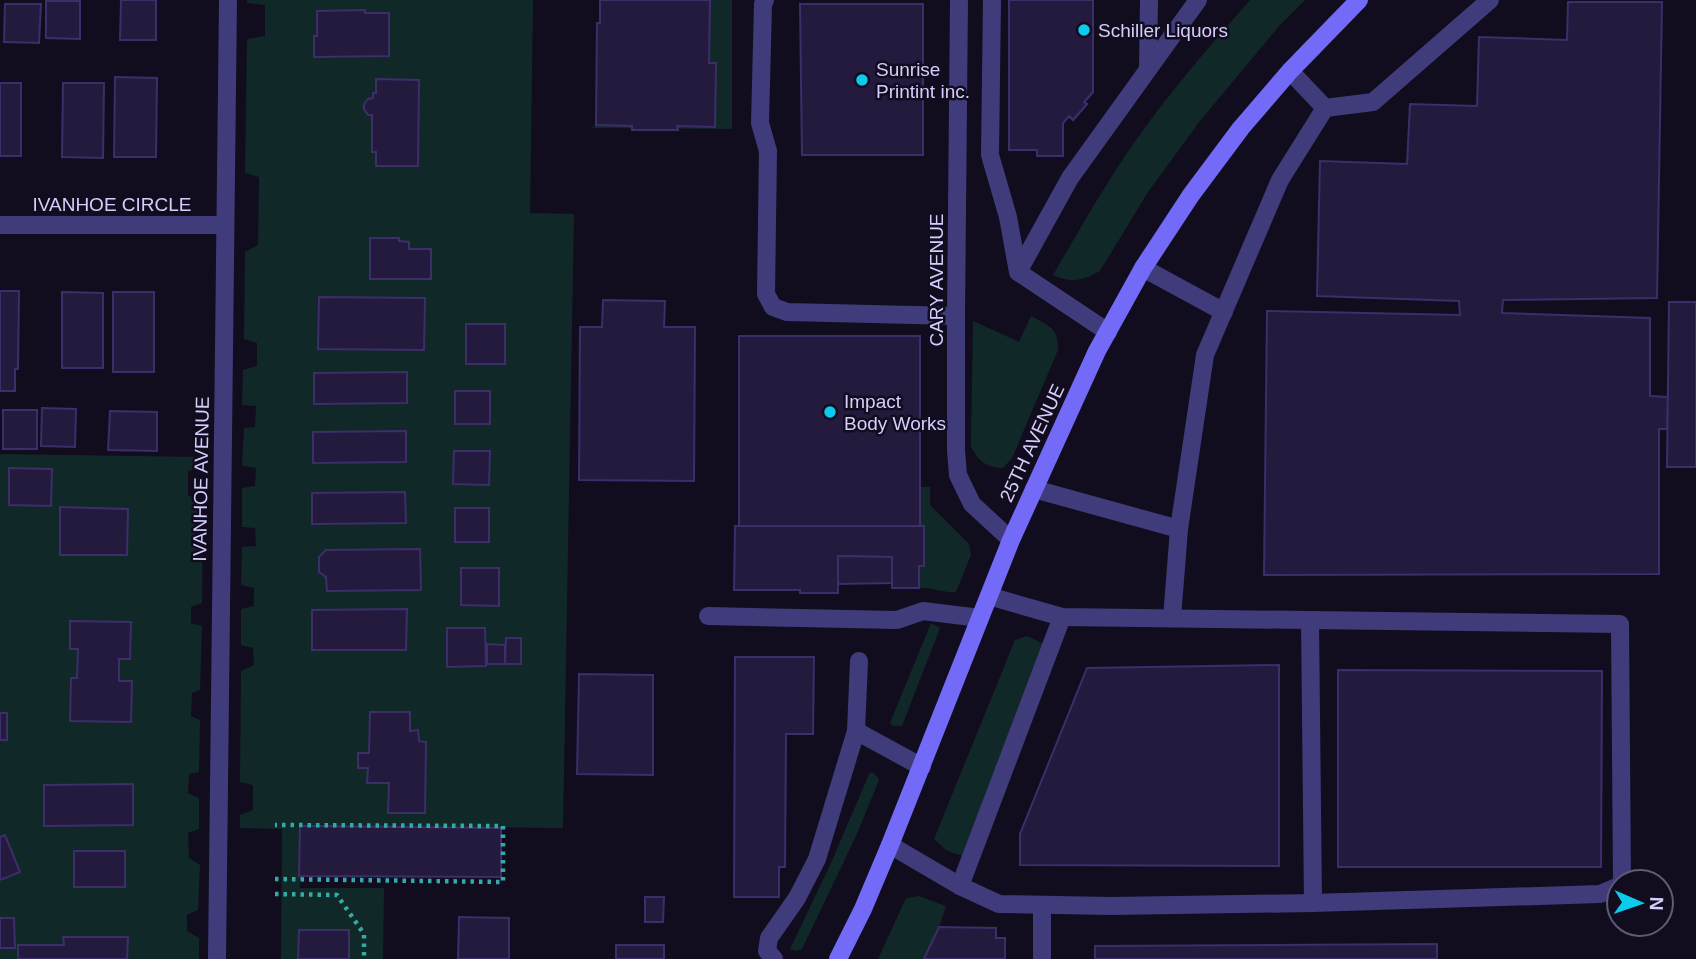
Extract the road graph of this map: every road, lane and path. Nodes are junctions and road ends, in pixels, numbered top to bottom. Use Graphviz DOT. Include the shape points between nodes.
graph roads {
  1 [pos="228,0"];
  2 [pos="765,0"];
  3 [pos="959,0"];
  4 [pos="992,0"];
  5 [pos="1149,0"];
  6 [pos="1198,0"];
  7 [pos="1359,0"];
  8 [pos="1490,0"];
  9 [pos="1148,68"];
  10 [pos="1290,71"];
  11 [pos="1325,108"];
  12 [pos="0,225"];
  13 [pos="225,225"];
  14 [pos="1143,268"];
  15 [pos="1018,272"];
  16 [pos="1224,312"];
  17 [pos="956,316"];
  18 [pos="1108,332"];
  19 [pos="1034,489"];
  20 [pos="1179,529"];
  21 [pos="1011,540"];
  22 [pos="989,596"];
  23 [pos="708,616"];
  24 [pos="1062,617"];
  25 [pos="980,618"];
  26 [pos="1172,618"];
  27 [pos="1311,620"];
  28 [pos="859,661"];
  29 [pos="856,731"];
  30 [pos="922,767"];
  31 [pos="275,825"];
  32 [pos="890,845"];
  33 [pos="1621,868"];
  34 [pos="275,879"];
  35 [pos="960,886"];
  36 [pos="1605,892"];
  37 [pos="275,894"];
  38 [pos="1313,903"];
  39 [pos="1042,905"];
  40 [pos="217,959"];
  41 [pos="364,959"];
  42 [pos="774,959"];
  43 [pos="838,959"];
  44 [pos="1042,959"];
  1 -- 13 [label="street, IVANHOE AVENUE"];
  2 -- 17 [label="street" via="760,123 768,151 766,294 773,307 787,312"];
  3 -- 17 [label="street, CARY AVENUE"];
  4 -- 15 [label="street" via="990,155"];
  5 -- 9 [label="street"];
  6 -- 9 [label="street"];
  7 -- 10 [label="street, 25TH AVENUE"];
  8 -- 11 [label="street" via="1373,102"];
  9 -- 15 [label="street" via="1070,178"];
  10 -- 11 [label="street"];
  10 -- 14 [label="street, 25TH AVENUE" via="1191,195"];
  11 -- 16 [label="street" via="1280,180"];
  12 -- 13 [label="street, IVANHOE CIRCLE"];
  13 -- 40 [label="street, IVANHOE AVENUE"];
  14 -- 16 [label="street"];
  14 -- 18 [label="street, 25TH AVENUE"];
  15 -- 18 [label="street"];
  16 -- 20 [label="street" via="1205,355"];
  17 -- 21 [label="street, CARY AVENUE" via="958,475 972,503"];
  18 -- 19 [label="street, 25TH AVENUE"];
  19 -- 20 [label="street"];
  19 -- 21 [label="street, 25TH AVENUE"];
  20 -- 26 [label="street"];
  21 -- 22 [label="street, 25TH AVENUE"];
  22 -- 24 [label="street"];
  22 -- 25 [label="street, 25TH AVENUE"];
  23 -- 25 [label="street" via="897,620 923,611"];
  24 -- 26 [label="street"];
  24 -- 35 [label="street"];
  25 -- 30 [label="street, 25TH AVENUE"];
  26 -- 27 [label="street"];
  27 -- 33 [label="street" via="1620,624"];
  27 -- 38 [label="street"];
  28 -- 29 [label="street"];
  29 -- 30 [label="street"];
  29 -- 42 [label="street" via="817,859 769,938 767,951"];
  30 -- 32 [label="street, 25TH AVENUE"];
  31 -- 34 [label="path" via="503,826 503,882"];
  32 -- 35 [label="street"];
  32 -- 43 [label="street, 25TH AVENUE"];
  35 -- 39 [label="street" via="999,904"];
  36 -- 38 [label="street"];
  37 -- 41 [label="path" via="337,895 364,934"];
  38 -- 39 [label="street"];
  39 -- 44 [label="street"];
}
